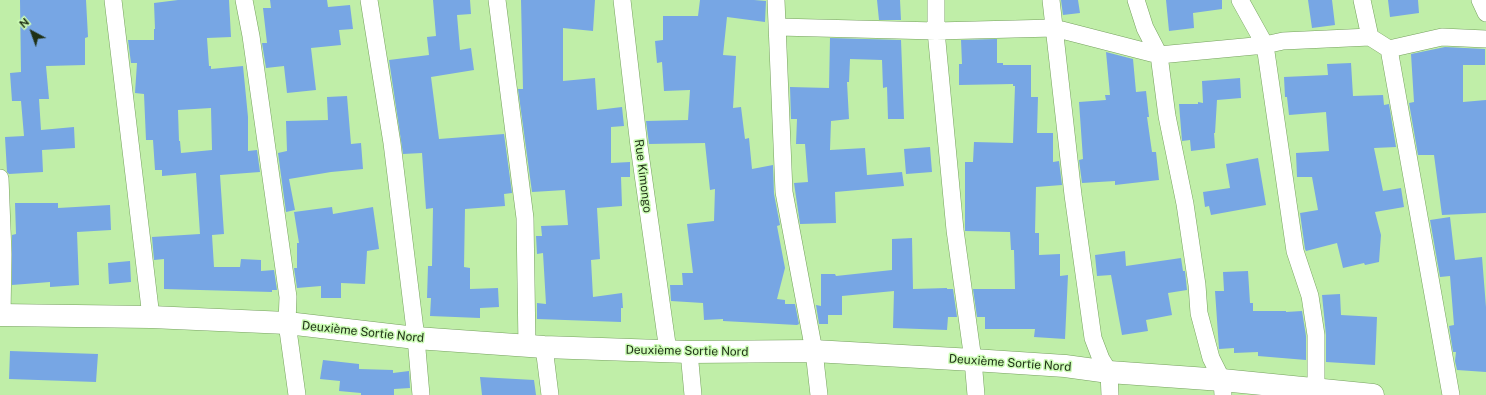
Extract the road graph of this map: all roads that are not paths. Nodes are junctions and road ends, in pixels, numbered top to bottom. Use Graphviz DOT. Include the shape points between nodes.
graph roads {
  1 [pos="114,0"];
  2 [pos="244,0"];
  3 [pos="369,0"];
  4 [pos="497,0"];
  5 [pos="622,0"];
  6 [pos="776,0"];
  7 [pos="936,0"];
  8 [pos="1051,0"];
  9 [pos="1136,0"];
  10 [pos="1240,0"];
  11 [pos="1362,0"];
  12 [pos="1480,0"];
  13 [pos="1486,13"];
  14 [pos="778,27"];
  15 [pos="1054,28"];
  16 [pos="936,31"];
  17 [pos="1370,37"];
  18 [pos="1486,39"];
  19 [pos="1265,45"];
  20 [pos="1389,49"];
  21 [pos="1159,55"];
  22 [pos="0,178"];
  23 [pos="1,316"];
  24 [pos="151,317"];
  25 [pos="287,323"];
  26 [pos="416,338"];
  27 [pos="536,346"];
  28 [pos="814,351"];
  29 [pos="679,352"];
  30 [pos="973,360"];
  31 [pos="1109,372"];
  32 [pos="1222,388"];
  33 [pos="1316,390"];
  34 [pos="1338,394"];
  35 [pos="297,395"];
  36 [pos="421,395"];
  37 [pos="550,395"];
  38 [pos="693,395"];
  39 [pos="819,395"];
  40 [pos="976,395"];
  41 [pos="1110,395"];
  42 [pos="1373,395"];
  43 [pos="1451,395"];
  1 -- 24 [label="street"];
  2 -- 25 [label="street" via="288,297"];
  3 -- 26 [label="street" via="392,143"];
  4 -- 27 [label="street" via="524,218"];
  5 -- 29 [label="street, Rue Kimongo" via="640,154"];
  6 -- 14 [label="street"];
  7 -- 16 [label="street"];
  8 -- 15 [label="street"];
  9 -- 21 [label="street" via="1145,28"];
  10 -- 19 [label="street"];
  11 -- 17 [label="street"];
  12 -- 13 [label="street"];
  14 -- 16 [label="street"];
  14 -- 28 [label="street" via="784,192"];
  15 -- 16 [label="street"];
  15 -- 21 [label="street"];
  15 -- 31 [label="street" via="1092,338"];
  16 -- 30 [label="street" via="955,230"];
  17 -- 19 [label="street"];
  17 -- 20 [label="street"];
  18 -- 20 [label="street" via="1442,37"];
  19 -- 21 [label="street"];
  19 -- 33 [label="street" via="1295,251 1310,296 1316,335"];
  20 -- 43 [label="street"];
  21 -- 32 [label="street" via="1167,116 1185,204 1199,313 1210,358"];
  22 -- 23 [label="street" via="3,254"];
  23 -- 24 [label="main road, Deuxième Sortie Nord"];
  24 -- 25 [label="main road, Deuxième Sortie Nord"];
  25 -- 26 [label="main road, Deuxième Sortie Nord"];
  25 -- 35 [label="street"];
  26 -- 27 [label="main road, Deuxième Sortie Nord"];
  26 -- 36 [label="street"];
  27 -- 29 [label="main road, Deuxième Sortie Nord"];
  27 -- 37 [label="street"];
  28 -- 29 [label="main road, Deuxième Sortie Nord"];
  28 -- 30 [label="main road, Deuxième Sortie Nord"];
  28 -- 39 [label="street"];
  29 -- 38 [label="street, Rue Kimongo"];
  30 -- 31 [label="main road, Deuxième Sortie Nord" via="1065,366"];
  30 -- 40 [label="street"];
  31 -- 32 [label="main road, Deuxième Sortie Nord"];
  31 -- 41 [label="street"];
  32 -- 33 [label="main road, Deuxième Sortie Nord"];
  33 -- 34 [label="main road, Deuxième Sortie Nord"];
  34 -- 42 [label="main road, Deuxième Sortie Nord"];
}
